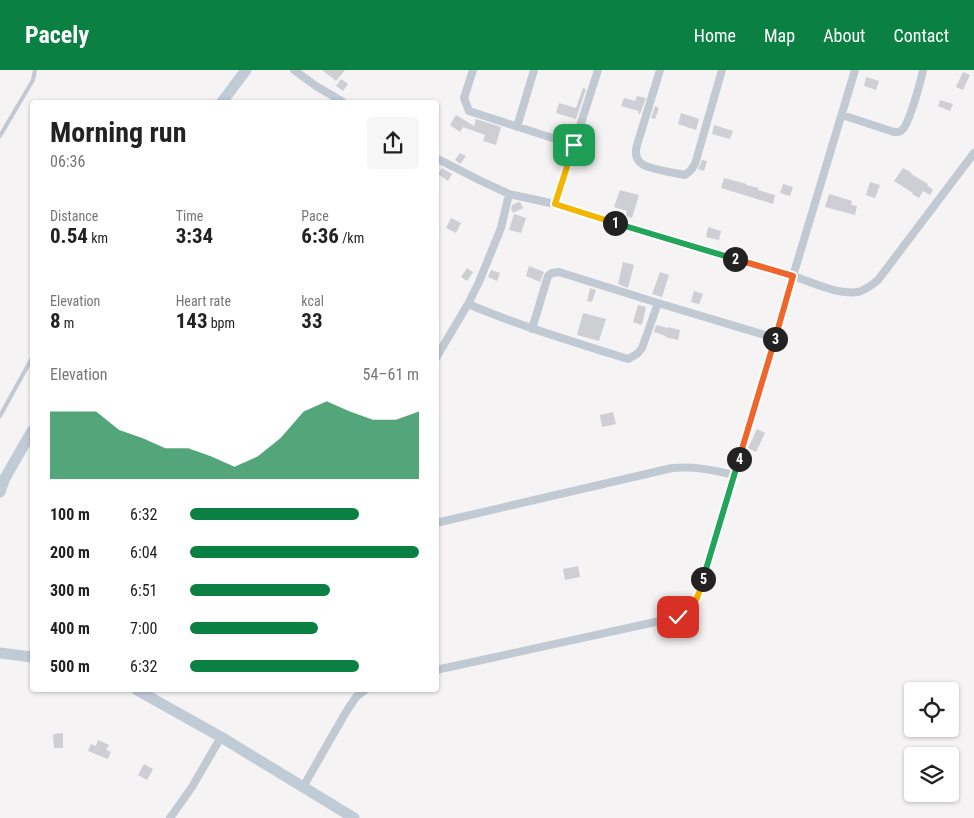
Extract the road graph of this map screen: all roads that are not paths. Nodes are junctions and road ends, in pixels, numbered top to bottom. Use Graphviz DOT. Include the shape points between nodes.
graph roads {
  1 [pos="35,70"];
  2 [pos="246,70"];
  3 [pos="294,70"];
  4 [pos="473,70"];
  5 [pos="534,70"];
  6 [pos="598,70"];
  7 [pos="660,70"];
  8 [pos="722,70"];
  9 [pos="854,70"];
  10 [pos="923,70"];
  11 [pos="224,100"];
  12 [pos="340,100"];
  13 [pos="842,115"];
  14 [pos="517,126"];
  15 [pos="0,136"];
  16 [pos="574,145"];
  17 [pos="974,154"];
  18 [pos="439,159"];
  19 [pos="510,194"];
  20 [pos="555,204"];
  21 [pos="793,276"];
  22 [pos="658,303"];
  23 [pos="468,304"];
  24 [pos="532,329"];
  25 [pos="775,338"];
  26 [pos="439,353"];
  27 [pos="30,362"];
  28 [pos="0,416"];
  29 [pos="30,437"];
  30 [pos="734,475"];
  31 [pos="3,477"];
  32 [pos="0,492"];
  33 [pos="439,522"];
  34 [pos="0,653"];
  35 [pos="30,657"];
  36 [pos="439,669"];
  37 [pos="141,692"];
  38 [pos="362,692"];
  39 [pos="221,737"];
  40 [pos="303,787"];
  41 [pos="170,818"];
  42 [pos="354,818"];
  1 -- 15 [label="lane" via="33,80"];
  2 -- 11 [label="street"];
  3 -- 12 [label="street"];
  4 -- 14 [label="street" via="464,98 469,111"];
  5 -- 14 [label="street"];
  6 -- 16 [label="street"];
  7 -- 8 [label="street" via="636,157 644,165 685,174 695,164"];
  9 -- 13 [label="street"];
  10 -- 13 [label="street" via="911,111 901,131 894,132"];
  13 -- 21 [label="street"];
  14 -- 16 [label="street"];
  16 -- 20 [label="street"];
  17 -- 21 [label="street" via="878,280 868,287 857,292 838,290"];
  18 -- 19 [label="street"];
  19 -- 20 [label="street"];
  19 -- 23 [label="street" via="501,228"];
  20 -- 21 [label="street"];
  21 -- 25 [label="street"];
  22 -- 24 [label="street" via="642,348 628,358"];
  22 -- 24 [label="street" via="556,272 548,276"];
  22 -- 25 [label="street"];
  23 -- 24 [label="street"];
  23 -- 26 [label="street"];
  25 -- 30 [label="street"];
  27 -- 28 [label="lane"];
  29 -- 31 [label="street"];
  30 -- 33 [label="street" via="695,467 672,468"];
  30 -- 36 [label="street" via="702,585 695,603 684,615"];
  31 -- 32 [label="street"];
  34 -- 35 [label="street"];
  37 -- 39 [label="street"];
  38 -- 40 [label="street" via="346,712"];
  39 -- 40 [label="street"];
  39 -- 41 [label="street"];
  40 -- 42 [label="street"];
}
